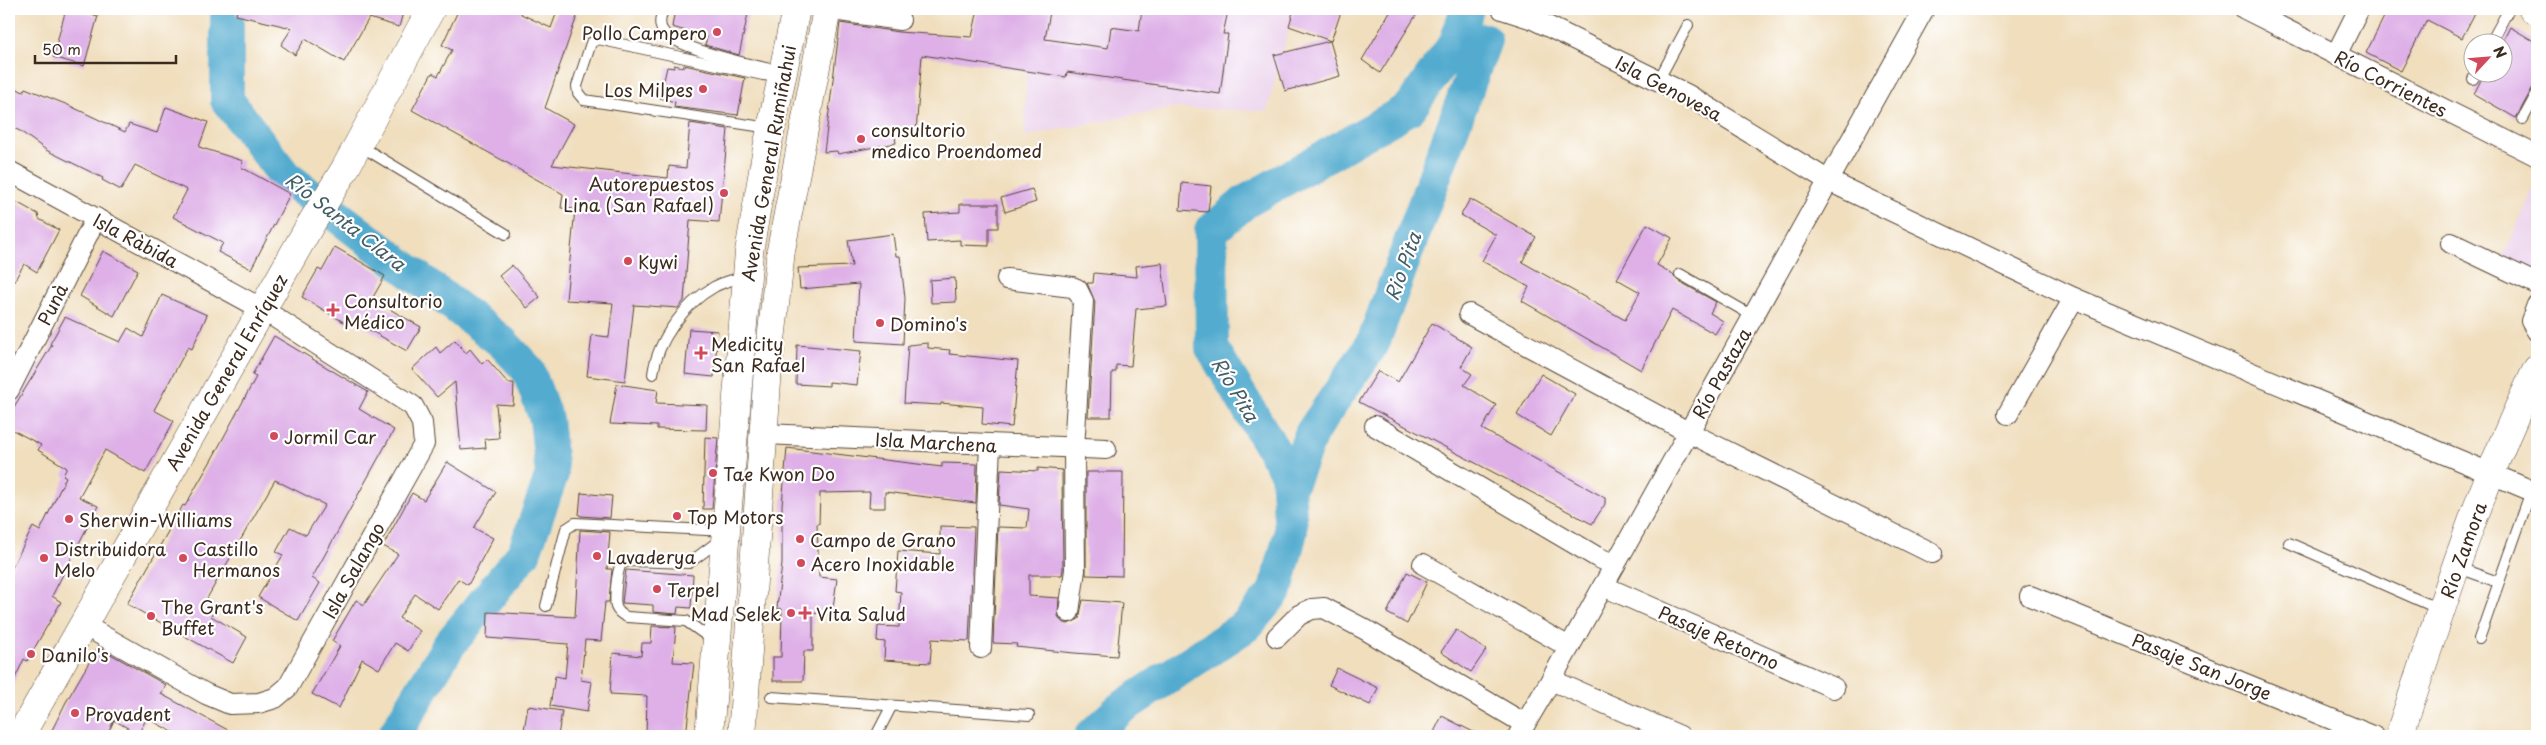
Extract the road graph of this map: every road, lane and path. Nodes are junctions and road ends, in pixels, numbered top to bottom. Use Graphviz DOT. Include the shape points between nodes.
graph roads {
  1 [pos="431,9"];
  2 [pos="663,9"];
  3 [pos="827,9"];
  4 [pos="1502,9"];
  5 [pos="1924,9"];
  6 [pos="2245,9"];
  7 [pos="2359,9"];
  8 [pos="2508,9"];
  9 [pos="2533,9"];
  10 [pos="793,11"];
  11 [pos="2537,11"];
  12 [pos="900,20"];
  13 [pos="1688,25"];
  14 [pos="2497,32"];
  15 [pos="2336,55"];
  16 [pos="783,74"];
  17 [pos="1658,80"];
  18 [pos="2537,92"];
  19 [pos="2523,119"];
  20 [pos="772,128"];
  21 [pos="359,145"];
  22 [pos="2537,156"];
  23 [pos="9,171"];
  24 [pos="1829,182"];
  25 [pos="96,218"];
  26 [pos="506,234"];
  27 [pos="2451,243"];
  28 [pos="1680,274"];
  29 [pos="747,275"];
  30 [pos="1007,279"];
  31 [pos="2537,284"];
  32 [pos="2074,298"];
  33 [pos="2537,305"];
  34 [pos="262,308"];
  35 [pos="1469,314"];
  36 [pos="1753,316"];
  37 [pos="2537,331"];
  38 [pos="2537,369"];
  39 [pos="653,374"];
  40 [pos="9,390"];
  41 [pos="2008,414"];
  42 [pos="1375,426"];
  43 [pos="1688,432"];
  44 [pos="765,434"];
  45 [pos="990,445"];
  46 [pos="1074,449"];
  47 [pos="1106,450"];
  48 [pos="2492,473"];
  49 [pos="2534,492"];
  50 [pos="725,534"];
  51 [pos="2289,543"];
  52 [pos="1932,553"];
  53 [pos="1423,564"];
  54 [pos="1615,564"];
  55 [pos="2455,567"];
  56 [pos="2498,582"];
  57 [pos="1603,586"];
  58 [pos="2030,596"];
  59 [pos="546,606"];
  60 [pos="2441,610"];
  61 [pos="1069,612"];
  62 [pos="82,624"];
  63 [pos="1277,637"];
  64 [pos="2479,639"];
  65 [pos="717,642"];
  66 [pos="1569,647"];
  67 [pos="981,648"];
  68 [pos="1551,680"];
  69 [pos="1834,688"];
  70 [pos="771,697"];
  71 [pos="891,707"];
  72 [pos="1029,715"];
  73 [pos="1521,730"];
  74 [pos="20,736"];
  75 [pos="709,736"];
  76 [pos="742,736"];
  77 [pos="876,736"];
  78 [pos="1680,736"];
  79 [pos="2373,736"];
  80 [pos="2399,736"];
  1 -- 21 [label="main road, Avenida General Enríquez"];
  2 -- 16 [label="lane" via="660,23 669,36 723,58"];
  3 -- 12 [label="street"];
  3 -- 44 [label="main road, Avenida General Rumiñahui" via="780,250"];
  4 -- 17 [label="street, Isla Genovesa" via="1533,18"];
  5 -- 24 [label="street, Río Pastaza"];
  6 -- 15 [label="street, Río Corrientes"];
  7 -- 15 [label="street"];
  8 -- 14 [label="lane"];
  9 -- 11 [label="main road"];
  10 -- 16 [label="main road, Avenida General Rumiñahui"];
  13 -- 17 [label="lane"];
  15 -- 22 [label="street, Río Corrientes"];
  16 -- 20 [label="main road, Avenida General Rumiñahui"];
  16 -- 20 [label="lane" via="763,76 598,39 591,43 577,86 584,100"];
  17 -- 24 [label="street, Isla Genovesa"];
  18 -- 19 [label="lane"];
  20 -- 29 [label="main road, Avenida General Rumiñahui"];
  21 -- 26 [label="lane"];
  21 -- 34 [label="main road, Avenida General Enríquez"];
  23 -- 25 [label="street, Isla Ràbida"];
  24 -- 32 [label="street, Isla Genovesa"];
  24 -- 36 [label="street, Río Pastaza"];
  25 -- 34 [label="street, Isla Ràbida"];
  25 -- 40 [label="street, Punà"];
  27 -- 31 [label="street"];
  28 -- 36 [label="lane"];
  29 -- 39 [label="lane" via="714,287 686,312 660,346"];
  29 -- 50 [label="main road, Avenida General Rumiñahui"];
  30 -- 46 [label="street" via="1072,287 1082,296"];
  32 -- 41 [label="street"];
  32 -- 48 [label="street, Isla Genovesa"];
  33 -- 37 [label="street" via="2532,321"];
  34 -- 62 [label="main road, Avenida General Enríquez"];
  34 -- 62 [label="street, Isla Salango" via="413,406 424,433 424,444 288,687 275,698 258,703 230,704 206,694"];
  35 -- 43 [label="street"];
  36 -- 43 [label="street, Río Pastaza"];
  38 -- 48 [label="main road, Río Zamora"];
  42 -- 54 [label="street" via="1597,557"];
  43 -- 52 [label="street"];
  43 -- 54 [label="street, Río Pastaza"];
  44 -- 45 [label="street, Isla Marchena"];
  44 -- 76 [label="main road, Avenida General Rumiñahui"];
  45 -- 46 [label="street, Isla Marchena"];
  45 -- 67 [label="street"];
  46 -- 47 [label="street, Isla Marchena"];
  46 -- 61 [label="street" via="1075,570"];
  48 -- 49 [label="street, Isla Genovesa"];
  48 -- 55 [label="main road, Río Zamora"];
  49 -- 56 [label="lane"];
  50 -- 59 [label="lane" via="575,523 566,529"];
  50 -- 65 [label="main road, Avenida General Rumiñahui"];
  50 -- 65 [label="lane" via="689,563 629,561 617,570 616,606 620,613 627,617 686,621"];
  51 -- 60 [label="lane"];
  53 -- 66 [label="street"];
  54 -- 57 [label="street, Río Pastaza"];
  55 -- 56 [label="lane"];
  55 -- 60 [label="main road, Río Zamora"];
  56 -- 64 [label="lane"];
  57 -- 66 [label="street, Río Pastaza"];
  57 -- 69 [label="street, Pasaje Retorno"];
  58 -- 79 [label="street, Pasaje San Jorge"];
  60 -- 80 [label="main road, Río Zamora"];
  62 -- 74 [label="main road, Avenida General Enríquez"];
  63 -- 73 [label="street" via="1299,615 1324,608 1366,630"];
  65 -- 75 [label="main road, Avenida General Rumiñahui"];
  66 -- 68 [label="street, Río Pastaza"];
  68 -- 73 [label="street, Río Pastaza"];
  68 -- 78 [label="street"];
  70 -- 71 [label="lane"];
  71 -- 72 [label="lane"];
  71 -- 77 [label="lane"];
}
